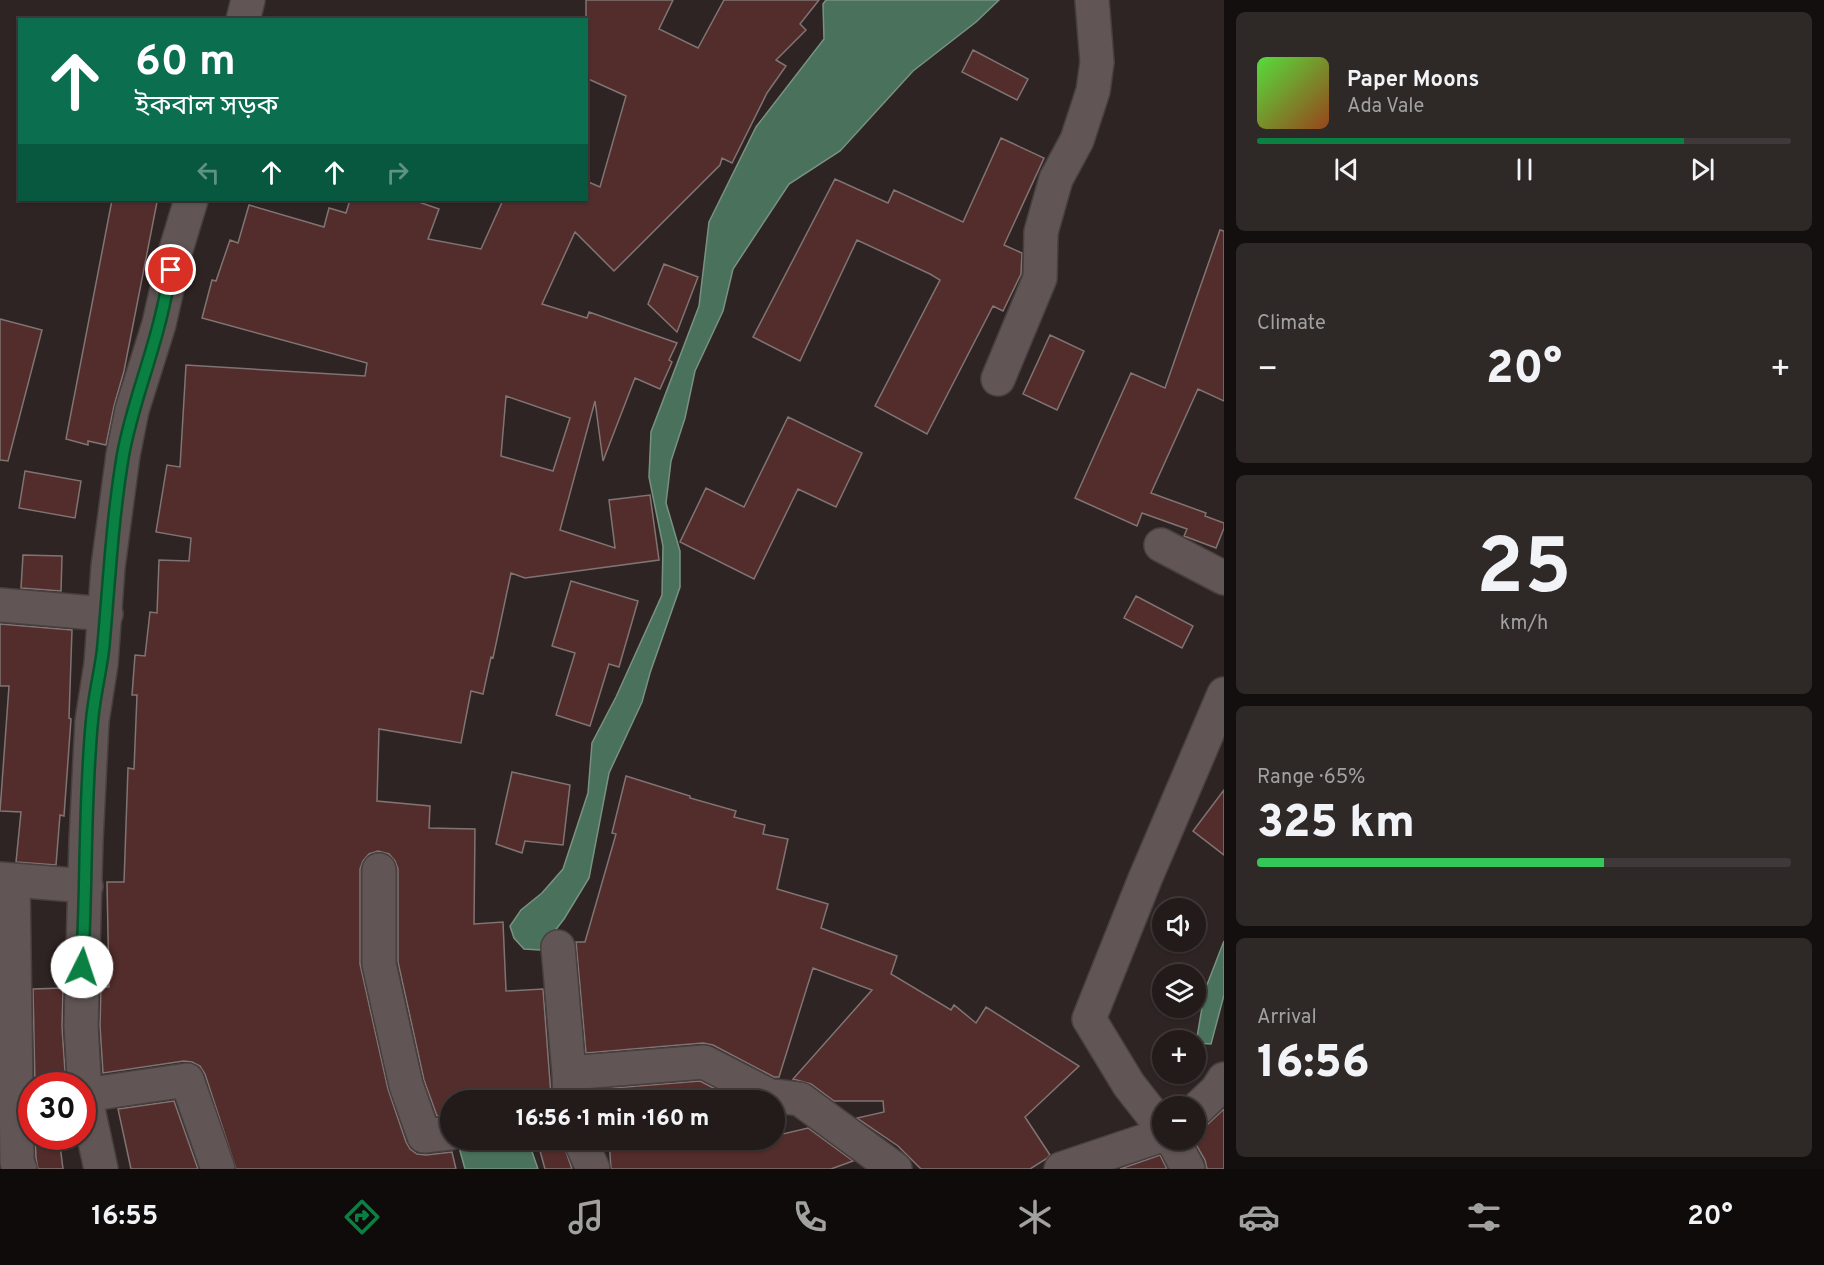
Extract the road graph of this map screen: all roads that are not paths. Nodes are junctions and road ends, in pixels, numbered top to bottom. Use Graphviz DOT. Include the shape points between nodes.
graph roads {
  1 [pos="248,0"];
  2 [pos="1092,0"];
  3 [pos="244,18"];
  4 [pos="190,201"];
  5 [pos="998,379"];
  6 [pos="1161,545"];
  7 [pos="1224,578"];
  8 [pos="0,605"];
  9 [pos="106,614"];
  10 [pos="1224,694"];
  11 [pos="379,870"];
  12 [pos="7,879"];
  13 [pos="86,886"];
  14 [pos="558,946"];
  15 [pos="84,1072"];
  16 [pos="568,1090"];
  17 [pos="585,1090"];
  18 [pos="758,1090"];
  19 [pos="96,1093"];
  20 [pos="785,1097"];
  21 [pos="1152,1114"];
  22 [pos="440,1135"];
  23 [pos="1152,1139"];
  24 [pos="96,1146"];
  25 [pos="584,1150"];
  26 [pos="1178,1150"];
  27 [pos="1069,1168"];
  28 [pos="20,1169"];
  29 [pos="101,1169"];
  30 [pos="218,1169"];
  31 [pos="593,1169"];
  32 [pos="895,1169"];
  33 [pos="1188,1169"];
  1 -- 3 [label="street"];
  2 -- 5 [label="street" via="1098,62 1093,91 1077,140 1056,179 1041,231 1040,278"];
  4 -- 9 [label="street" via="159,324 132,410 108,567"];
  6 -- 7 [label="street"];
  8 -- 9 [label="street"];
  9 -- 13 [label="street" via="92,721"];
  10 -- 21 [label="street" via="1089,1020"];
  11 -- 22 [label="street" via="379,964 406,1085 424,1137"];
  12 -- 13 [label="street"];
  12 -- 28 [label="street"];
  13 -- 15 [label="street" via="81,1014"];
  14 -- 16 [label="street"];
  17 -- 18 [label="street" via="704,1062"];
  19 -- 30 [label="street" via="187,1080"];
  20 -- 32 [label="street" via="800,1099"];
  23 -- 27 [label="street"];
  24 -- 29 [label="street"];
  25 -- 31 [label="street"];
  26 -- 33 [label="street"];
}
